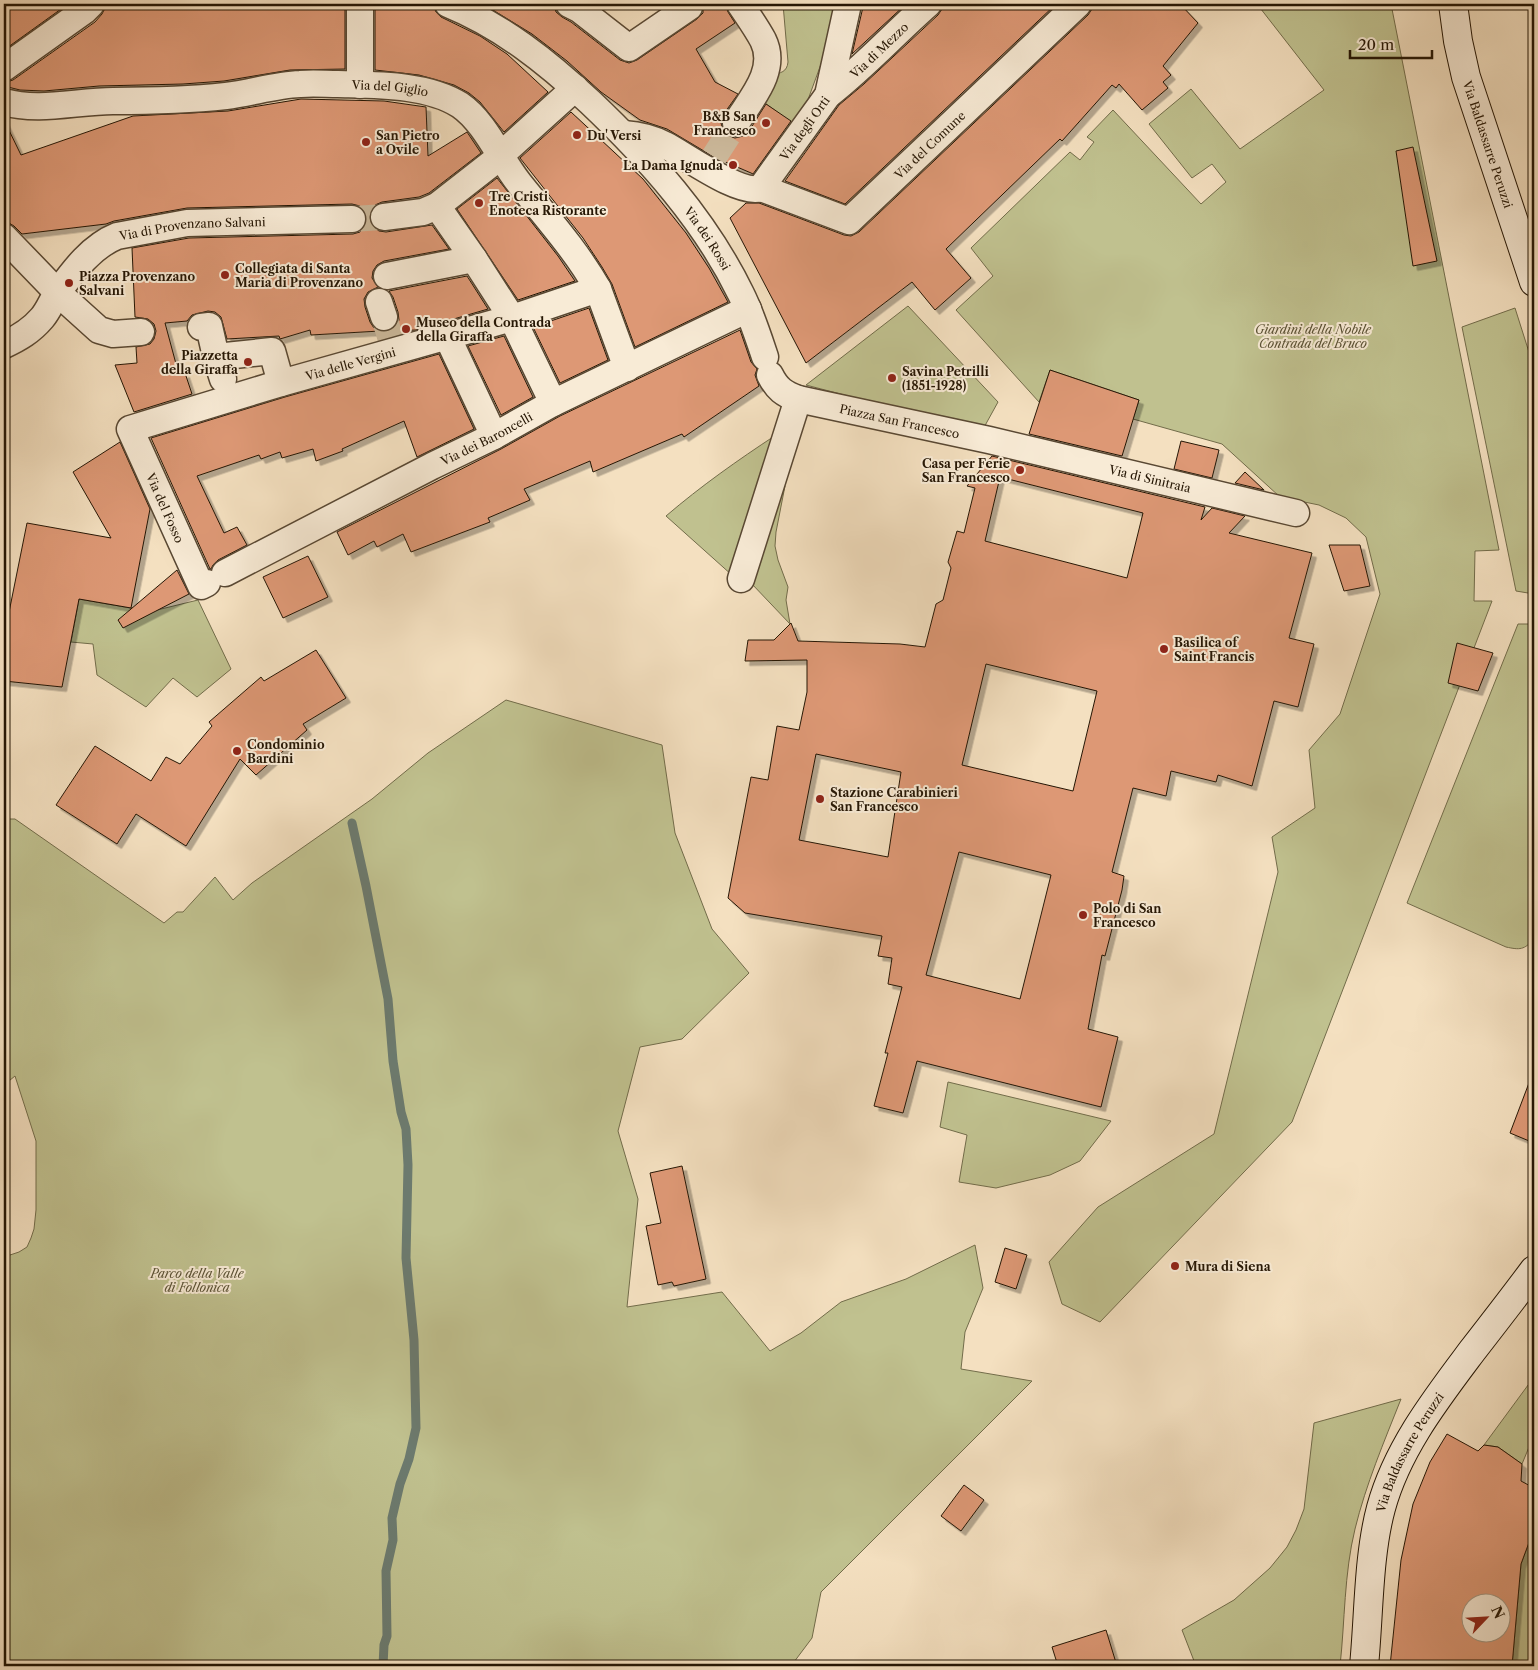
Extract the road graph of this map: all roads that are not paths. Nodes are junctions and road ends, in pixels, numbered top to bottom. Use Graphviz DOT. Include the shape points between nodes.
graph roads {
  1 [pos="91,4"];
  2 [pos="360,4"];
  3 [pos="448,4"];
  4 [pos="569,4"];
  5 [pos="740,4"];
  6 [pos="848,4"];
  7 [pos="928,4"];
  8 [pos="1078,4"];
  9 [pos="1452,4"];
  10 [pos="689,7"];
  11 [pos="4,68"];
  12 [pos="360,85"];
  13 [pos="575,88"];
  14 [pos="828,96"];
  15 [pos="4,102"];
  16 [pos="736,123"];
  17 [pos="624,134"];
  18 [pos="499,155"];
  19 [pos="761,188"];
  20 [pos="437,206"];
  21 [pos="384,217"];
  22 [pos="352,219"];
  23 [pos="4,237"];
  24 [pos="474,259"];
  25 [pos="1534,282"];
  26 [pos="598,289"];
  27 [pos="58,292"];
  28 [pos="381,293"];
  29 [pos="748,309"];
  30 [pos="512,318"];
  31 [pos="201,327"];
  32 [pos="141,332"];
  33 [pos="447,336"];
  34 [pos="4,345"];
  35 [pos="768,366"];
  36 [pos="627,368"];
  37 [pos="224,381"];
  38 [pos="281,383"];
  39 [pos="550,398"];
  40 [pos="798,399"];
  41 [pos="130,429"];
  42 [pos="494,436"];
  43 [pos="1003,443"];
  44 [pos="1296,513"];
  45 [pos="741,579"];
  46 [pos="211,581"];
  47 [pos="1534,1270"];
  48 [pos="1364,1666"];
  1 -- 11 [label="street"];
  2 -- 12 [label="street"];
  3 -- 13 [label="street, Via dei Rossi" via="512,38"];
  4 -- 10 [label="street" via="629,48"];
  5 -- 16 [label="street" via="763,41 767,65 762,80"];
  6 -- 14 [label="street, Via degli Orti"];
  7 -- 14 [label="street, Via di Mezzo"];
  8 -- 19 [label="street, Via del Comune" via="849,221"];
  9 -- 25 [label="street, Via Baldassarre Peruzzi" via="1466,77"];
  12 -- 15 [label="street, Via del Giglio" via="301,84 226,96 41,106"];
  12 -- 18 [label="street, Via del Giglio" via="413,89 460,105 472,115"];
  13 -- 17 [label="street, Via dei Rossi"];
  13 -- 18 [label="street"];
  14 -- 19 [label="street, Via degli Orti"];
  17 -- 19 [label="street" via="653,140 710,163 745,188"];
  17 -- 29 [label="street, Via dei Rossi" via="670,186 708,237"];
  18 -- 20 [label="street"];
  18 -- 26 [label="street, Via del Giglio" via="565,240"];
  20 -- 21 [label="street" via="423,212"];
  20 -- 24 [label="street"];
  22 -- 27 [label="street, Via di Provenzano Salvani" via="187,223 118,236 96,248"];
  23 -- 27 [label="street"];
  24 -- 28 [label="street"];
  24 -- 30 [label="street"];
  26 -- 30 [label="street, Via delle Vergini"];
  26 -- 36 [label="street, Via del Giglio"];
  27 -- 32 [label="street" via="103,332"];
  27 -- 34 [label="street, Via di Provenzano Salvani" via="37,324"];
  29 -- 35 [label="street, Via dei Rossi"];
  29 -- 36 [label="street, Via dei Baroncelli"];
  30 -- 33 [label="street, Via delle Vergini"];
  30 -- 39 [label="street"];
  31 -- 37 [label="street" via="209,326"];
  33 -- 38 [label="street, Via delle Vergini" via="393,347"];
  33 -- 42 [label="street"];
  35 -- 40 [label="street, Piazza San Francesco" via="775,385"];
  36 -- 39 [label="street, Via dei Baroncelli"];
  37 -- 38 [label="street, Via delle Vergini"];
  37 -- 38 [label="street" via="272,351"];
  37 -- 41 [label="street, Via delle Vergini"];
  39 -- 42 [label="street, Via dei Baroncelli"];
  40 -- 43 [label="street, Piazza San Francesco"];
  40 -- 45 [label="street"];
  41 -- 46 [label="street, Via del Fosso"];
  42 -- 46 [label="street, Via dei Baroncelli"];
  43 -- 44 [label="street, Via di Sinitraia"];
  47 -- 48 [label="street, Via Baldassarre Peruzzi" via="1435,1401 1407,1445 1391,1480 1381,1509 1375,1544"];
}
